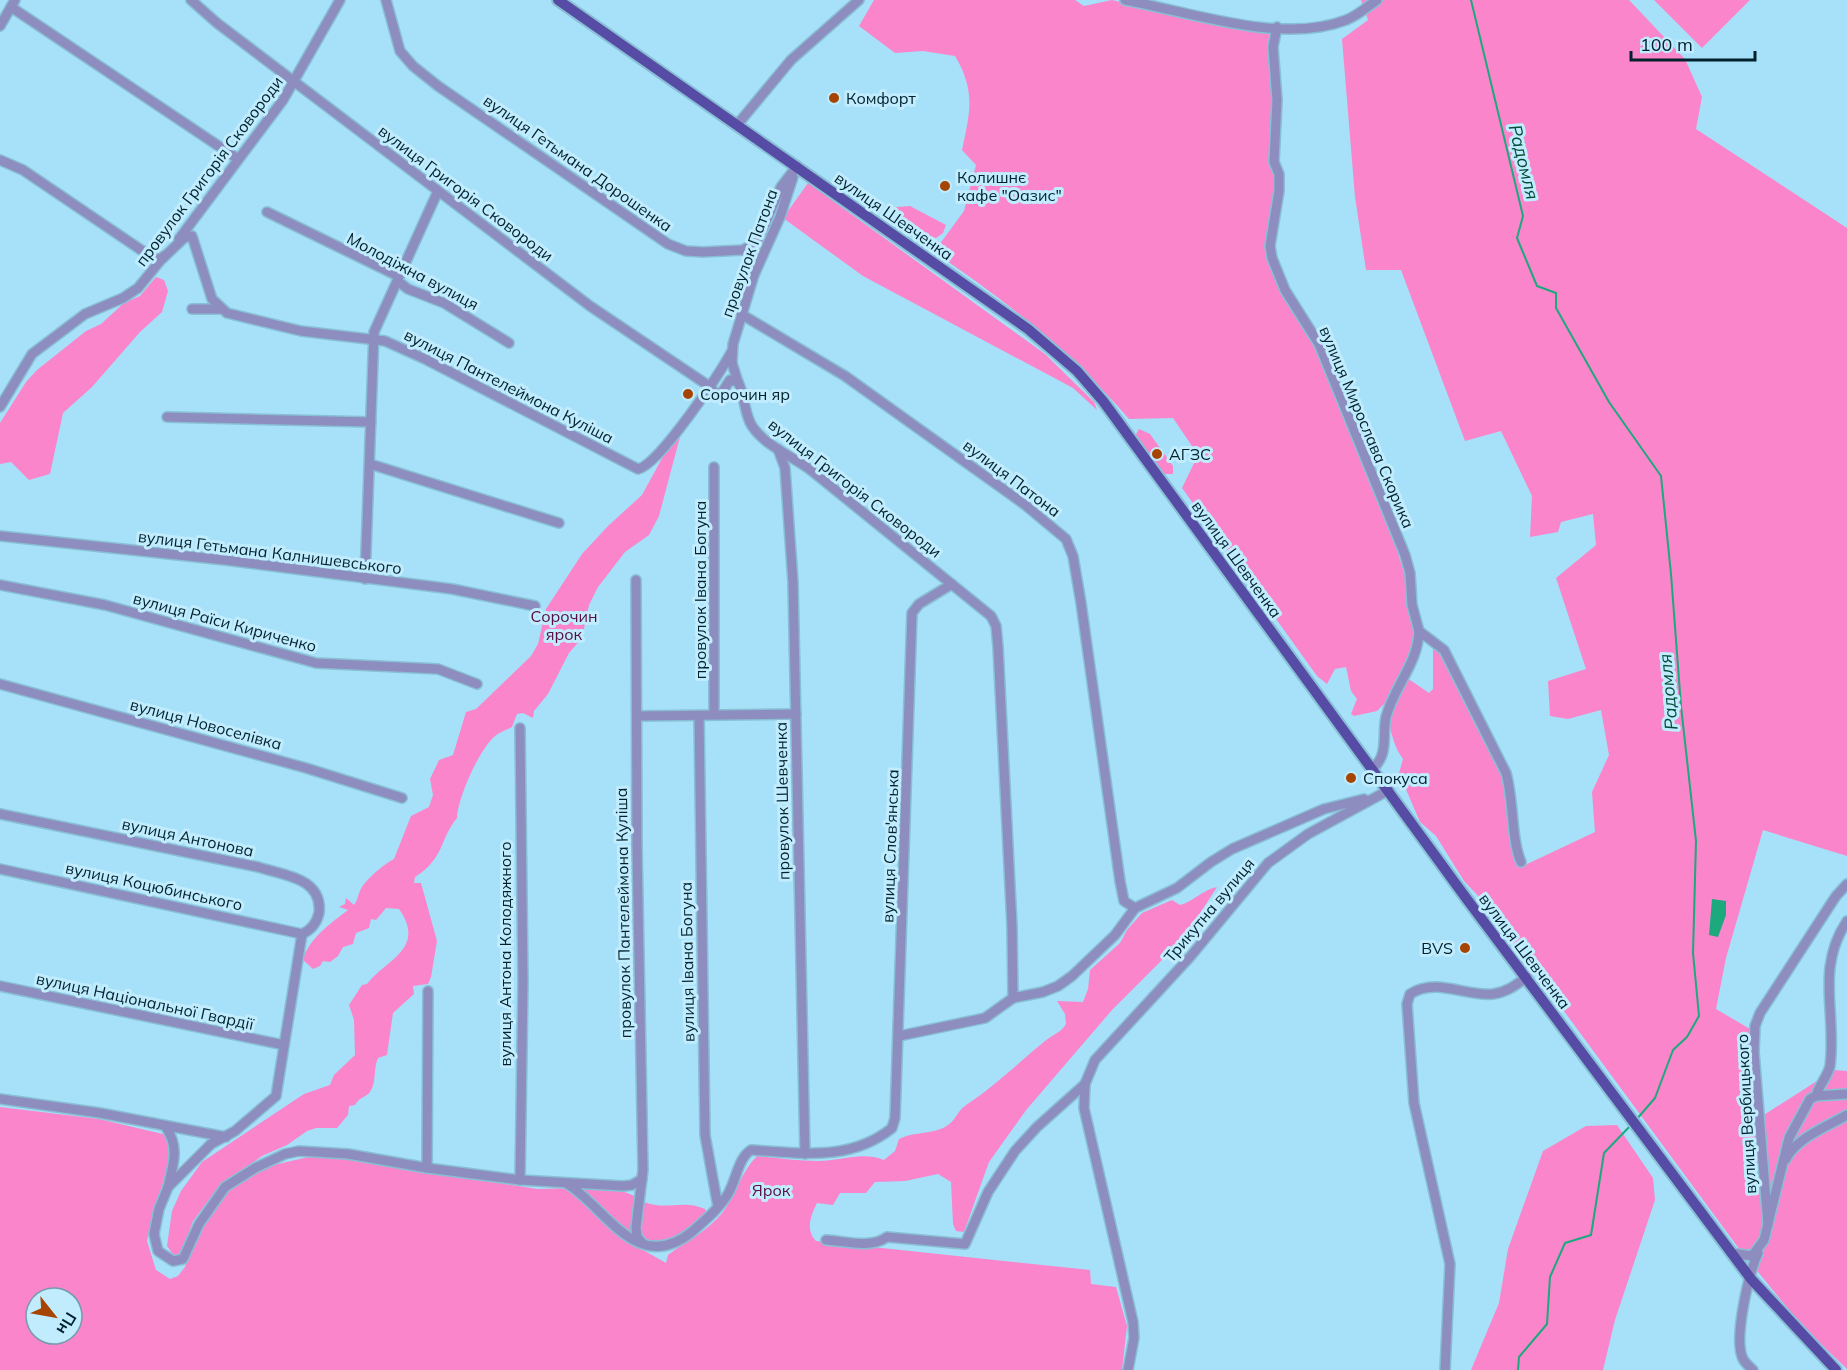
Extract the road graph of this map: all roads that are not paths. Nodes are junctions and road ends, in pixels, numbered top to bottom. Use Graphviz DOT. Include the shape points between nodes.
graph roads {
  1 [pos="191,0"];
  2 [pos="340,0"];
  3 [pos="386,0"];
  4 [pos="558,0"];
  5 [pos="859,0"];
  6 [pos="1125,0"];
  7 [pos="1377,0"];
  8 [pos="13,4"];
  9 [pos="0,26"];
  10 [pos="1277,27"];
  11 [pos="294,81"];
  12 [pos="737,125"];
  13 [pos="238,159"];
  14 [pos="0,160"];
  15 [pos="797,166"];
  16 [pos="438,191"];
  17 [pos="267,212"];
  18 [pos="162,259"];
  19 [pos="399,282"];
  20 [pos="192,309"];
  21 [pos="221,309"];
  22 [pos="741,314"];
  23 [pos="375,339"];
  24 [pos="509,343"];
  25 [pos="732,351"];
  26 [pos="738,382"];
  27 [pos="709,386"];
  28 [pos="719,398"];
  29 [pos="0,406"];
  30 [pos="166,417"];
  31 [pos="684,421"];
  32 [pos="371,422"];
  33 [pos="778,449"];
  34 [pos="370,464"];
  35 [pos="714,467"];
  36 [pos="559,523"];
  37 [pos="0,536"];
  38 [pos="365,579"];
  39 [pos="636,580"];
  40 [pos="952,584"];
  41 [pos="0,585"];
  42 [pos="534,606"];
  43 [pos="1419,631"];
  44 [pos="0,684"];
  45 [pos="477,684"];
  46 [pos="714,714"];
  47 [pos="796,714"];
  48 [pos="637,716"];
  49 [pos="699,716"];
  50 [pos="520,728"];
  51 [pos="1373,768"];
  52 [pos="1389,790"];
  53 [pos="402,798"];
  54 [pos="0,814"];
  55 [pos="1521,862"];
  56 [pos="0,869"];
  57 [pos="1847,884"];
  58 [pos="1135,908"];
  59 [pos="1847,921"];
  60 [pos="302,934"];
  61 [pos="1527,977"];
  62 [pos="0,986"];
  63 [pos="428,991"];
  64 [pos="1013,998"];
  65 [pos="899,1036"];
  66 [pos="284,1045"];
  67 [pos="1085,1084"];
  68 [pos="1847,1094"];
  69 [pos="1816,1095"];
  70 [pos="0,1099"];
  71 [pos="1847,1116"];
  72 [pos="166,1127"];
  73 [pos="226,1137"];
  74 [pos="805,1154"];
  75 [pos="1782,1166"];
  76 [pos="427,1168"];
  77 [pos="642,1179"];
  78 [pos="520,1180"];
  79 [pos="566,1183"];
  80 [pos="168,1187"];
  81 [pos="718,1207"];
  82 [pos="1768,1226"];
  83 [pos="826,1240"];
  84 [pos="642,1243"];
  85 [pos="1759,1248"];
  86 [pos="1731,1253"];
  87 [pos="1751,1279"];
  88 [pos="1743,1365"];
  89 [pos="1128,1370"];
  90 [pos="1445,1370"];
  91 [pos="1753,1370"];
  92 [pos="1836,1370"];
  1 -- 11 [label="street, вулиця Григорія Сковороди"];
  2 -- 11 [label="street, провулок Григорія Сковороди"];
  3 -- 15 [label="street, вулиця Гетьмана Дорошенка" via="400,51 413,66 676,247 732,252 751,247 757,242 781,187"];
  4 -- 12 [label="main road, вулиця Шевченка"];
  5 -- 12 [label="street" via="791,60"];
  6 -- 10 [label="street" via="1235,24"];
  7 -- 10 [label="street" via="1348,20 1326,26"];
  8 -- 9 [label="street"];
  8 -- 13 [label="street"];
  10 -- 43 [label="street, вулиця Мирослава Скорика" via="1273,47 1277,100 1274,162 1279,191 1270,246 1272,258 1285,290 1319,344 1386,507 1410,573"];
  11 -- 13 [label="street, провулок Григорія Сковороди"];
  11 -- 16 [label="street, вулиця Григорія Сковороди"];
  12 -- 15 [label="main road, вулиця Шевченка"];
  13 -- 18 [label="street, провулок Григорія Сковороди"];
  14 -- 18 [label="street" via="23,170 150,256"];
  15 -- 22 [label="street, провулок Патона"];
  15 -- 51 [label="main road, вулиця Шевченка" via="1028,329 1077,371"];
  16 -- 19 [label="street"];
  16 -- 27 [label="street, вулиця Григорія Сковороди" via="604,317"];
  17 -- 19 [label="street, Молодіжна вулиця" via="396,275"];
  18 -- 21 [label="street" via="184,238 192,236 209,291"];
  18 -- 29 [label="street, провулок Григорія Сковороди" via="138,288 85,314 32,354"];
  19 -- 23 [label="street" via="374,332"];
  19 -- 24 [label="street, Молодіжна вулиця"];
  20 -- 21 [label="street, вулиця Пантелеймона Куліша"];
  21 -- 23 [label="street, вулиця Пантелеймона Куліша" via="301,330"];
  22 -- 25 [label="street, провулок Патона"];
  22 -- 58 [label="street, вулиця Патона" via="845,376 1024,504 1066,539 1073,556 1086,634 1120,881 1124,901"];
  23 -- 31 [label="street, вулиця Пантелеймона Куліша" via="414,353 638,469 651,463"];
  23 -- 32 [label="street"];
  25 -- 26 [label="street, провулок Патона"];
  25 -- 27 [label="street, провулок Патона"];
  26 -- 28 [label="street" via="730,380"];
  26 -- 33 [label="street, вулиця Григорія Сковороди" via="751,424"];
  27 -- 28 [label="street, вулиця Григорія Сковороди"];
  27 -- 31 [label="street, вулиця Пантелеймона Куліша"];
  28 -- 31 [label="street" via="703,403"];
  30 -- 32 [label="street"];
  32 -- 34 [label="street"];
  33 -- 40 [label="street, вулиця Григорія Сковороди" via="812,471"];
  33 -- 47 [label="street, провулок Шевченка" via="785,468 793,582"];
  34 -- 36 [label="street"];
  34 -- 38 [label="street"];
  35 -- 46 [label="street, провулок Івана Богуна"];
  37 -- 38 [label="street, вулиця Гетьмана Калнишевського"];
  38 -- 42 [label="street, вулиця Гетьмана Калнишевського" via="489,595"];
  39 -- 48 [label="street, провулок Пантелеймона Куліша"];
  40 -- 64 [label="street, вулиця Григорія Сковороди" via="983,608 996,626"];
  40 -- 65 [label="street, вулиця Слов'янська" via="919,604 912,613"];
  41 -- 45 [label="street, вулиця Раїси Кириченко" via="105,605 316,663 438,669"];
  43 -- 51 [label="street, вулиця Мирослава Скорика" via="1417,652 1387,715 1381,760"];
  43 -- 55 [label="street" via="1444,650 1506,773"];
  44 -- 53 [label="street, вулиця Новоселівка"];
  46 -- 47 [label="street"];
  46 -- 49 [label="street"];
  47 -- 74 [label="street, провулок Шевченка"];
  48 -- 49 [label="street"];
  48 -- 77 [label="street, провулок Пантелеймона Куліша"];
  49 -- 81 [label="street, вулиця Івана Богуна" via="705,1135"];
  50 -- 78 [label="street, вулиця Антона Колодяжного"];
  51 -- 52 [label="main road, вулиця Шевченка"];
  52 -- 58 [label="street" via="1324,809 1233,849 1177,888"];
  52 -- 61 [label="main road, вулиця Шевченка"];
  52 -- 67 [label="street, Трикутна вулиця" via="1308,834 1274,858 1095,1060"];
  54 -- 60 [label="street, вулиця Антонова" via="300,878 314,891 319,907 316,921"];
  56 -- 60 [label="street, вулиця Коцюбинського"];
  57 -- 82 [label="street, вулиця Вербицького" via="1755,1026"];
  58 -- 64 [label="street" via="1115,935 1066,981 1043,992"];
  59 -- 69 [label="street" via="1830,956 1830,1069"];
  60 -- 66 [label="street"];
  61 -- 86 [label="main road, вулиця Шевченка"];
  61 -- 90 [label="street" via="1508,990 1492,994 1444,987 1421,989 1410,994 1407,1004 1414,1103 1450,1264"];
  62 -- 66 [label="street, вулиця Національної Гвардії"];
  63 -- 76 [label="street"];
  64 -- 65 [label="street" via="985,1018"];
  65 -- 74 [label="street, вулиця Слов'янська" via="896,1118 892,1128 854,1149"];
  66 -- 73 [label="street" via="276,1096"];
  67 -- 83 [label="street, Трикутна вулиця" via="1015,1151 984,1198 965,1244 887,1237 867,1244"];
  67 -- 89 [label="street, Трикутна вулиця" via="1084,1108 1134,1330"];
  68 -- 69 [label="street"];
  69 -- 75 [label="street" via="1798,1119"];
  70 -- 72 [label="street"];
  71 -- 75 [label="street" via="1791,1150"];
  72 -- 73 [label="street"];
  72 -- 80 [label="street" via="176,1154"];
  73 -- 80 [label="street" via="211,1144"];
  74 -- 81 [label="street" via="747,1152"];
  75 -- 82 [label="street"];
  76 -- 78 [label="street"];
  76 -- 80 [label="street" via="321,1152 285,1154 225,1187 199,1224 188,1252 178,1261 161,1255 154,1234"];
  77 -- 79 [label="street" via="623,1186"];
  77 -- 84 [label="street, провулок Пантелеймона Куліша" via="636,1227"];
  78 -- 79 [label="street"];
  79 -- 84 [label="street" via="624,1235"];
  81 -- 84 [label="street" via="674,1243"];
  82 -- 85 [label="street"];
  85 -- 86 [label="street" via="1748,1257"];
  85 -- 87 [label="street"];
  86 -- 87 [label="main road, вулиця Шевченка"];
  87 -- 88 [label="street" via="1740,1346"];
  87 -- 92 [label="main road, вулиця Шевченка"];
  88 -- 91 [label="street"];
}
